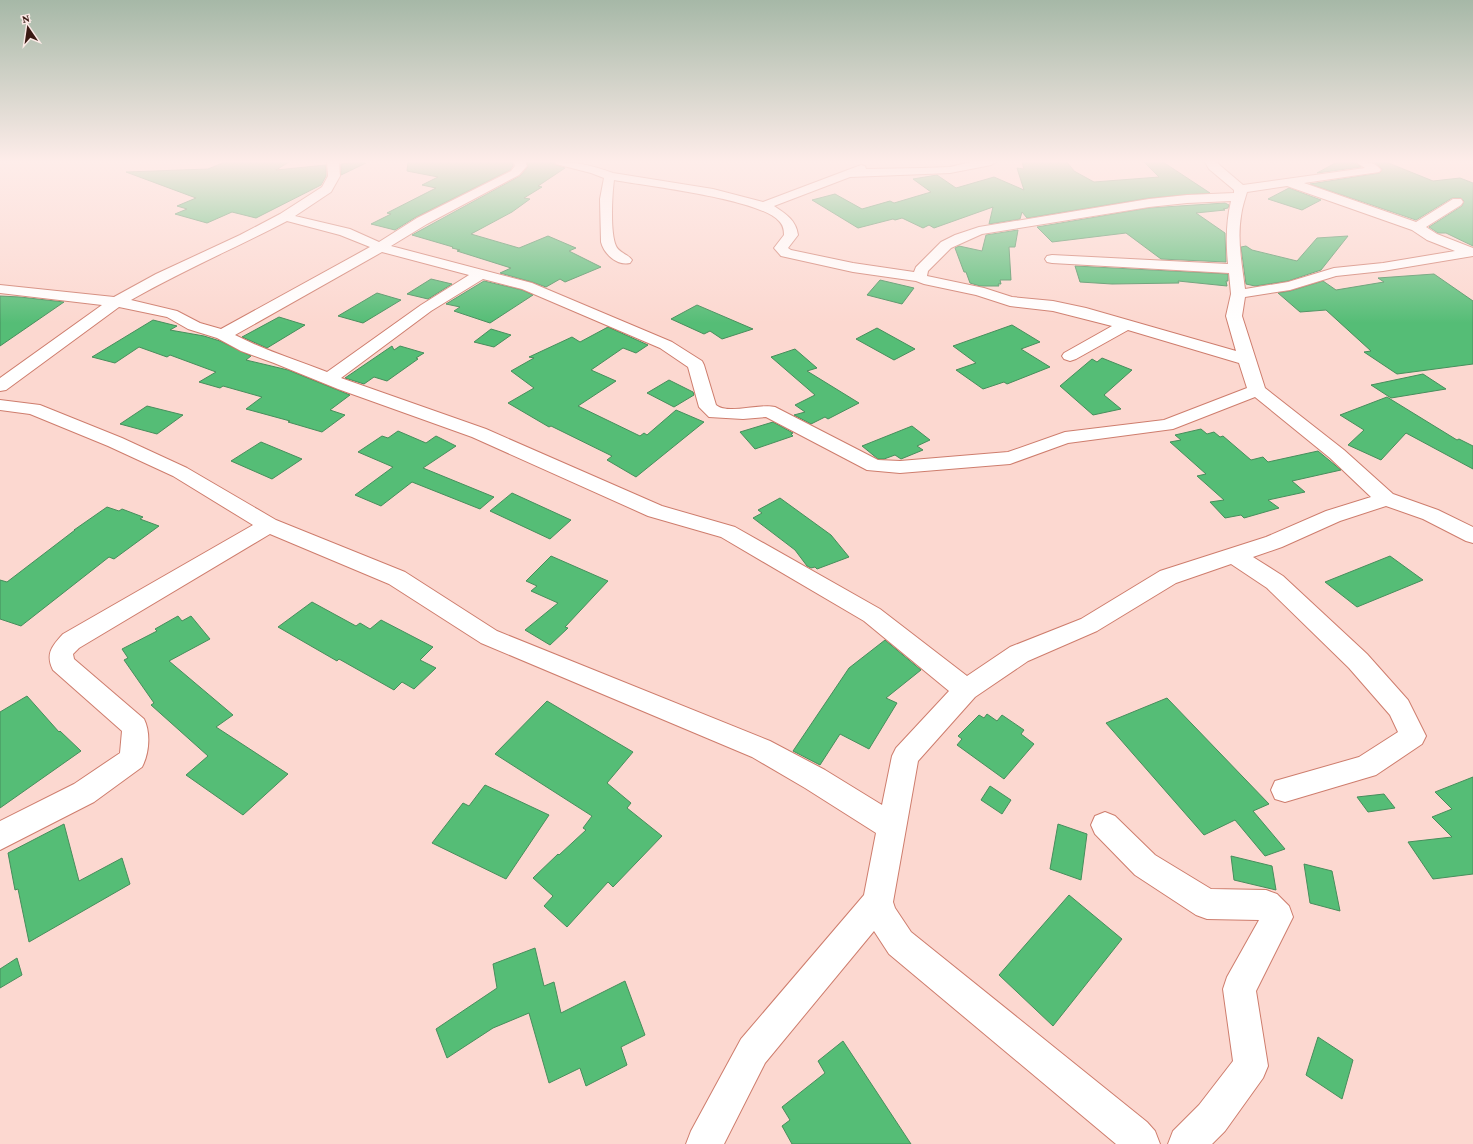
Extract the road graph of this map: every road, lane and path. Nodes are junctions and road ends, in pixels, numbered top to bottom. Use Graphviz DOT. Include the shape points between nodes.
graph roads {
  1 [pos="433,215"];
  2 [pos="607,215"];
  3 [pos="780,215"];
  4 [pos="1074,215"];
  5 [pos="1234,215"];
  6 [pos="1383,215"];
  7 [pos="1436,215"];
  8 [pos="285,217"];
  9 [pos="1417,227"];
  10 [pos="380,247"];
  11 [pos="1472,252"];
  12 [pos="1052,259"];
  13 [pos="625,260"];
  14 [pos="1235,269"];
  15 [pos="482,273"];
  16 [pos="920,277"];
  17 [pos="0,289"];
  18 [pos="1238,294"];
  19 [pos="114,303"];
  20 [pos="1125,325"];
  21 [pos="223,335"];
  22 [pos="1070,356"];
  23 [pos="1248,360"];
  24 [pos="328,379"];
  25 [pos="0,386"];
  26 [pos="1257,390"];
  27 [pos="0,405"];
  28 [pos="1386,499"];
  29 [pos="269,525"];
  30 [pos="1473,536"];
  31 [pos="1235,556"];
  32 [pos="966,690"];
  33 [pos="1285,790"];
  34 [pos="1105,825"];
  35 [pos="892,827"];
  36 [pos="0,836"];
  37 [pos="878,902"];
  38 [pos="704,1144"];
  39 [pos="1142,1144"];
  40 [pos="1186,1144"];
  1 -- 10 [label="street"];
  2 -- 13 [label="street" via="608,245 613,254"];
  3 -- 16 [label="street" via="790,227 791,235 781,248 786,253 880,273"];
  4 -- 16 [label="street" via="979,231 960,238 946,245 922,270"];
  5 -- 14 [label="street"];
  6 -- 9 [label="street"];
  7 -- 9 [label="street"];
  8 -- 10 [label="street" via="345,232"];
  8 -- 19 [label="street" via="161,277"];
  9 -- 11 [label="street" via="1432,237"];
  10 -- 15 [label="street"];
  10 -- 21 [label="street"];
  11 -- 18 [label="street" via="1383,267 1334,272 1290,286"];
  12 -- 14 [label="street"];
  14 -- 18 [label="street"];
  15 -- 24 [label="street" via="426,308"];
  15 -- 26 [label="street" via="527,286 666,345 696,365 708,407 716,413 769,412 874,466 900,467 1010,458 1065,438 1167,425"];
  16 -- 20 [label="street" via="1010,301 1086,313"];
  17 -- 19 [label="street"];
  18 -- 23 [label="street" via="1234,316"];
  19 -- 21 [label="street" via="127,303 172,314 194,326"];
  19 -- 25 [label="street"];
  20 -- 22 [label="street"];
  20 -- 23 [label="street"];
  21 -- 24 [label="street" via="247,348"];
  23 -- 26 [label="street"];
  24 -- 32 [label="street" via="479,432 655,511 728,532 872,615"];
  26 -- 28 [label="street" via="1337,454"];
  27 -- 29 [label="street" via="34,408 115,442 180,472"];
  28 -- 30 [label="street" via="1450,522"];
  28 -- 31 [label="street" via="1333,516"];
  29 -- 35 [label="street" via="397,578 489,637 760,749 815,779"];
  29 -- 36 [label="street" via="71,641 61,652 62,663 135,727 133,758 84,793"];
  31 -- 32 [label="street" via="1168,576 1089,625 1019,654"];
  31 -- 33 [label="street" via="1275,582 1358,661 1400,708 1413,736 1366,767"];
  32 -- 35 [label="street" via="905,756"];
  34 -- 40 [label="street" via="1145,865 1207,904 1266,905 1278,917 1239,989 1251,1066 1212,1118"];
  35 -- 37 [label="street"];
  37 -- 38 [label="street" via="753,1051"];
  37 -- 39 [label="street" via="883,917 900,943"];
}
